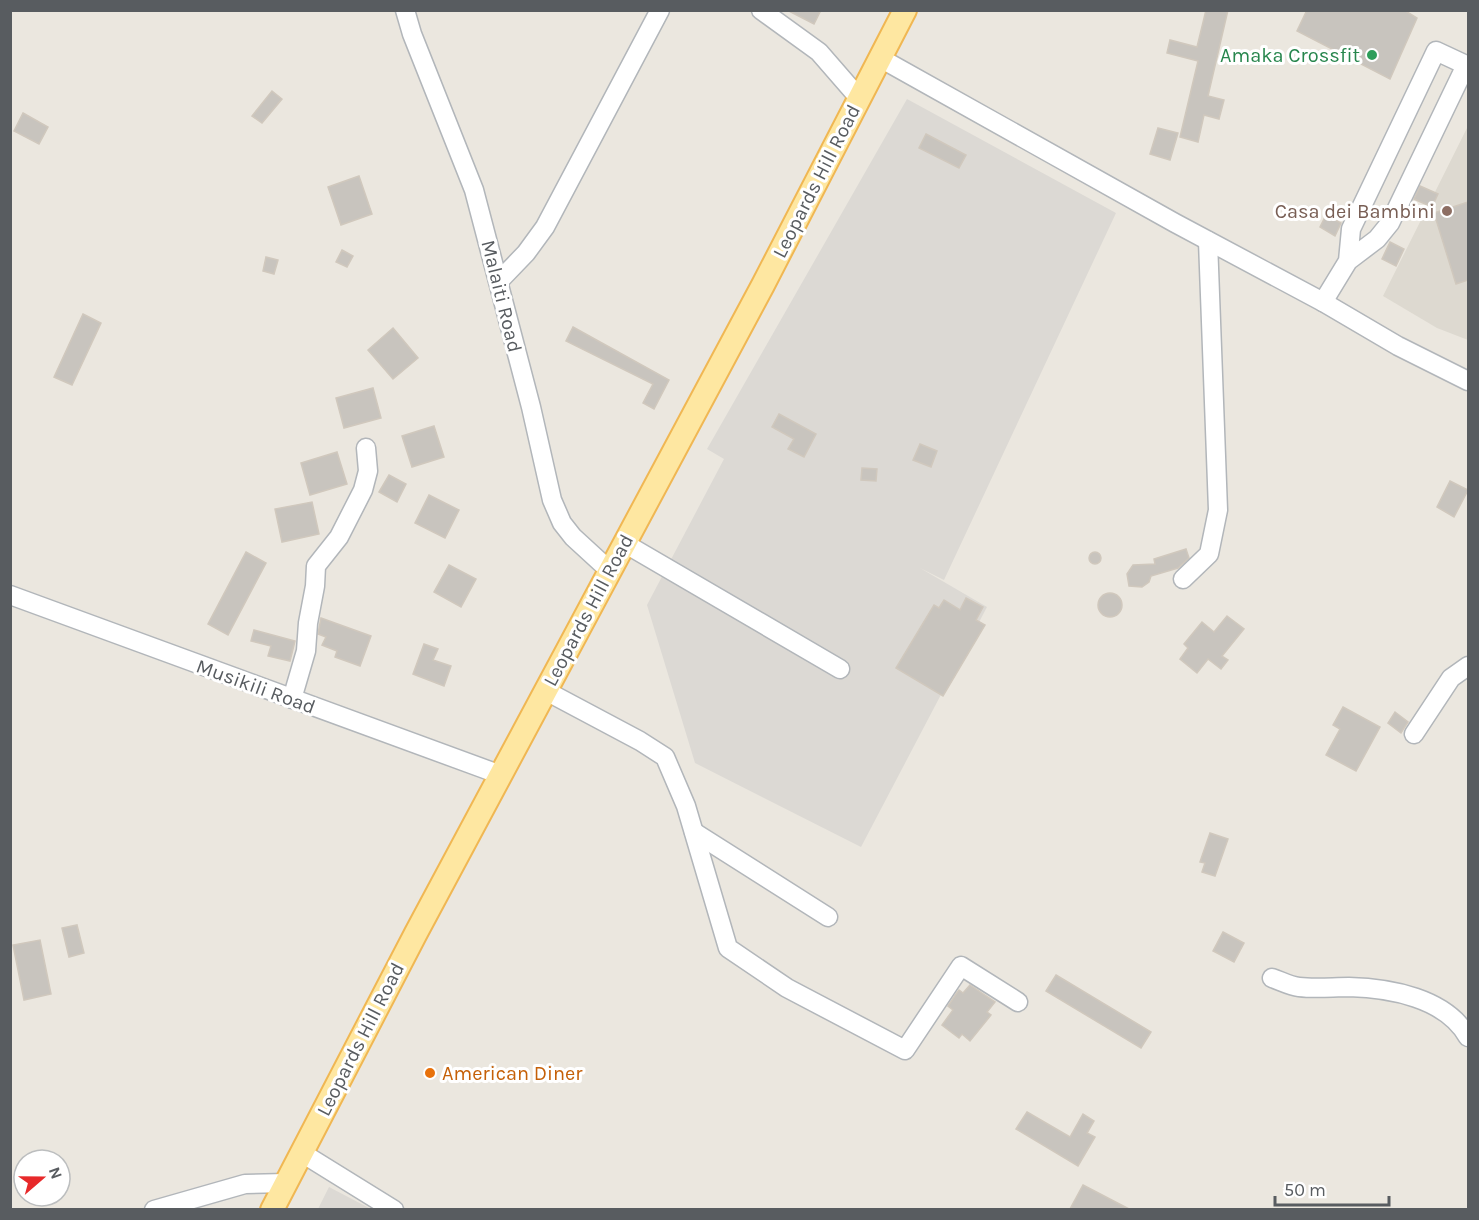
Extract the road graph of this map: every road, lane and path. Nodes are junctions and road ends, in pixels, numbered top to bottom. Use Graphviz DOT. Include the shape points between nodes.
graph roads {
  1 [pos="660,10"];
  2 [pos="761,10"];
  3 [pos="905,10"];
  4 [pos="403,13"];
  5 [pos="880,58"];
  6 [pos="859,98"];
  7 [pos="1208,241"];
  8 [pos="1348,261"];
  9 [pos="499,281"];
  10 [pos="1323,302"];
  11 [pos="1468,381"];
  12 [pos="366,448"];
  13 [pos="624,543"];
  14 [pos="609,570"];
  15 [pos="1183,579"];
  16 [pos="10,595"];
  17 [pos="1468,666"];
  18 [pos="840,669"];
  19 [pos="546,691"];
  20 [pos="292,699"];
  21 [pos="1414,734"];
  22 [pos="501,775"];
  23 [pos="694,831"];
  24 [pos="828,917"];
  25 [pos="1272,978"];
  26 [pos="1018,1002"];
  27 [pos="1468,1037"];
  28 [pos="302,1153"];
  29 [pos="286,1183"];
  30 [pos="154,1209"];
  31 [pos="272,1209"];
  32 [pos="394,1209"];
  1 -- 9 [label="street" via="545,227"];
  2 -- 6 [label="street" via="819,52"];
  3 -- 5 [label="main road, Leopards Hill Road"];
  4 -- 9 [label="street, Malaiti Road" via="474,190"];
  5 -- 6 [label="main road, Leopards Hill Road"];
  5 -- 7 [label="street"];
  6 -- 13 [label="main road, Leopards Hill Road"];
  7 -- 10 [label="street"];
  7 -- 15 [label="street" via="1218,510 1209,554"];
  8 -- 8 [label="street" via="1351,229 1436,51 1466,65 1390,223 1377,239"];
  8 -- 10 [label="street"];
  9 -- 14 [label="street, Malaiti Road" via="552,500 573,537"];
  10 -- 11 [label="street"];
  12 -- 20 [label="street" via="368,471 363,490 339,537 315,566 306,651"];
  13 -- 14 [label="main road, Leopards Hill Road"];
  13 -- 18 [label="street"];
  14 -- 19 [label="main road, Leopards Hill Road"];
  16 -- 20 [label="street, Musikili Road"];
  17 -- 21 [label="street" via="1451,678"];
  19 -- 22 [label="main road, Leopards Hill Road"];
  19 -- 23 [label="street" via="665,757"];
  20 -- 22 [label="street, Musikili Road"];
  22 -- 28 [label="main road, Leopards Hill Road"];
  23 -- 24 [label="street"];
  23 -- 26 [label="street" via="728,948 797,994 905,1050 961,966"];
  25 -- 27 [label="street" via="1296,987 1371,988 1412,997 1434,1006"];
  28 -- 29 [label="main road, Leopards Hill Road"];
  28 -- 32 [label="street"];
  29 -- 30 [label="street" via="235,1186"];
  29 -- 31 [label="main road, Leopards Hill Road"];
}
